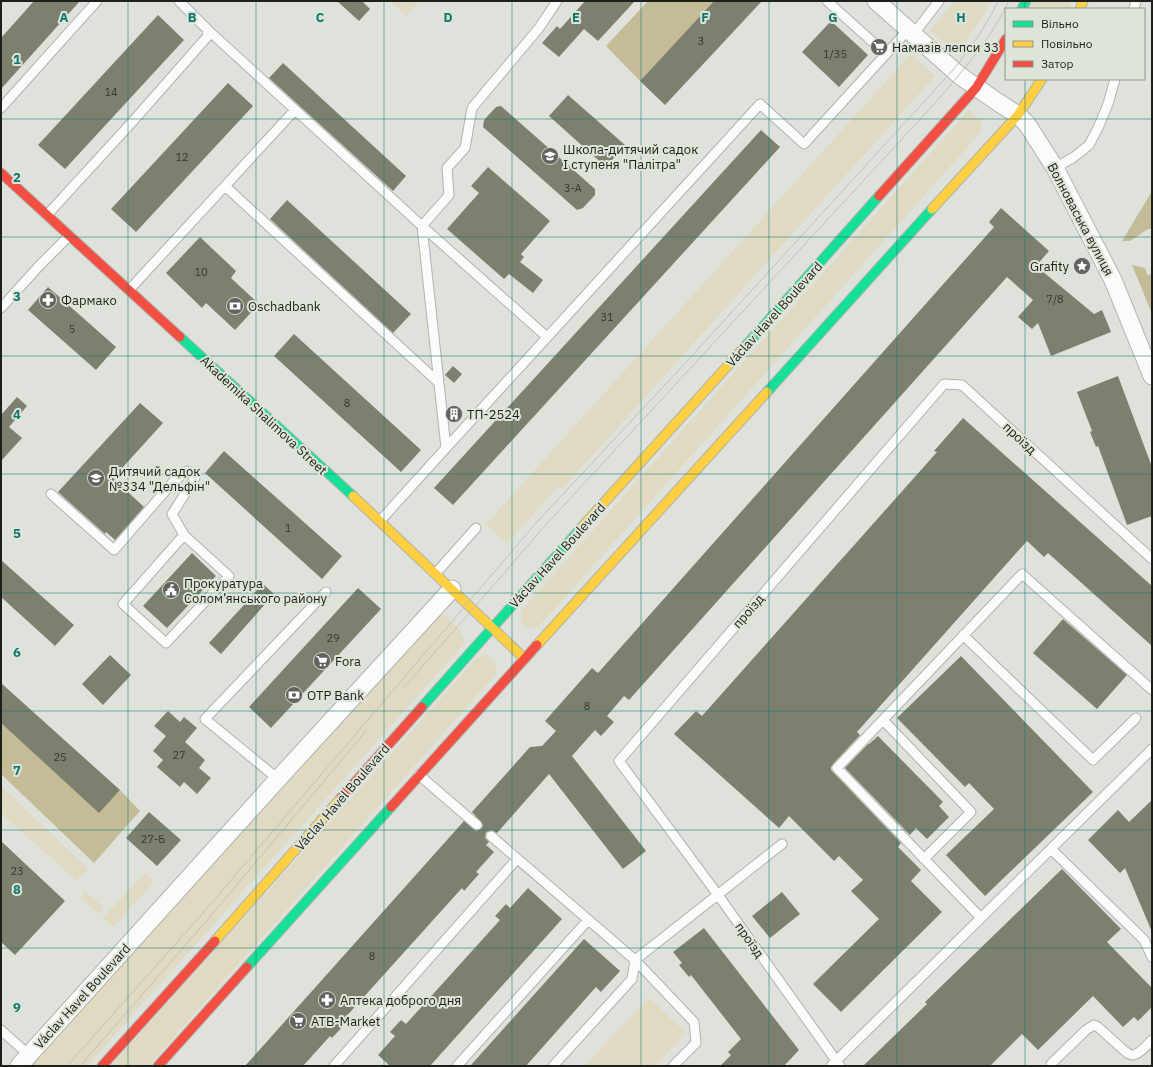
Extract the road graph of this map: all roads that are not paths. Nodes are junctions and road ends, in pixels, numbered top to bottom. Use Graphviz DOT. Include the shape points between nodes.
graph roads {
  1 [pos="97,1"];
  2 [pos="179,1"];
  3 [pos="557,1"];
  4 [pos="827,1"];
  5 [pos="876,1"];
  6 [pos="939,1"];
  7 [pos="208,30"];
  8 [pos="911,32"];
  9 [pos="1005,41"];
  10 [pos="886,54"];
  11 [pos="1041,80"];
  12 [pos="1115,80"];
  13 [pos="976,88"];
  14 [pos="1,108"];
  15 [pos="295,110"];
  16 [pos="1018,115"];
  17 [pos="1055,168"];
  18 [pos="1,173"];
  19 [pos="225,186"];
  20 [pos="47,216"];
  21 [pos="422,226"];
  22 [pos="70,236"];
  23 [pos="129,290"];
  24 [pos="1,308"];
  25 [pos="547,337"];
  26 [pos="1152,376"];
  27 [pos="438,382"];
  28 [pos="446,448"];
  29 [pos="187,471"];
  30 [pos="195,478"];
  31 [pos="51,494"];
  32 [pos="380,521"];
  33 [pos="476,528"];
  34 [pos="184,535"];
  35 [pos="1152,559"];
  36 [pos="436,574"];
  37 [pos="452,589"];
  38 [pos="326,592"];
  39 [pos="493,627"];
  40 [pos="964,635"];
  41 [pos="525,659"];
  42 [pos="1152,690"];
  43 [pos="1136,718"];
  44 [pos="883,720"];
  45 [pos="1152,749"];
  46 [pos="419,775"];
  47 [pos="278,779"];
  48 [pos="478,825"];
  49 [pos="491,836"];
  50 [pos="782,844"];
  51 [pos="1051,849"];
  52 [pos="517,859"];
  53 [pos="924,859"];
  54 [pos="718,895"];
  55 [pos="981,918"];
  56 [pos="588,920"];
  57 [pos="1152,957"];
  58 [pos="635,960"];
  59 [pos="1,1030"];
  60 [pos="1152,1040"];
  61 [pos="24,1060"];
  62 [pos="340,1064"];
  63 [pos="836,1064"];
  64 [pos="1051,1064"];
  65 [pos="102,1066"];
  66 [pos="158,1066"];
  67 [pos="457,1066"];
  68 [pos="553,1066"];
  69 [pos="673,1066"];
  1 -- 14 [label="lane"];
  2 -- 7 [label="lane"];
  3 -- 21 [label="lane" via="472,108 464,148 447,168 449,195"];
  4 -- 10 [label="lane"];
  5 -- 8 [label="street, Волноваська вулиця"];
  6 -- 8 [label="lane"];
  7 -- 15 [label="lane"];
  7 -- 20 [label="lane" via="207,37"];
  8 -- 10 [label="lane"];
  8 -- 13 [label="street, Волноваська вулиця"];
  9 -- 13 [label="main road, Václav Havel Boulevard"];
  10 -- 25 [label="lane" via="804,144 760,104"];
  11 -- 16 [label="main road"];
  12 -- 17 [label="lane" via="1108,104 1089,145"];
  13 -- 16 [label="street, Волноваська вулиця"];
  13 -- 39 [label="main road, Václav Havel Boulevard"];
  15 -- 19 [label="lane"];
  15 -- 21 [label="lane"];
  16 -- 17 [label="street, Волноваська вулиця" via="1027,124"];
  16 -- 41 [label="main road"];
  17 -- 26 [label="street, Волноваська вулиця" via="1113,280"];
  18 -- 20 [label="main road, Akademika Shalimova Street"];
  19 -- 23 [label="lane"];
  19 -- 27 [label="lane"];
  20 -- 22 [label="main road, Akademika Shalimova Street"];
  21 -- 25 [label="lane"];
  21 -- 27 [label="lane"];
  22 -- 23 [label="main road, Akademika Shalimova Street"];
  22 -- 24 [label="lane"];
  23 -- 32 [label="main road, Akademika Shalimova Street"];
  25 -- 28 [label="lane"];
  27 -- 28 [label="lane"];
  28 -- 32 [label="lane"];
  29 -- 31 [label="lane" via="174,482 114,550"];
  30 -- 34 [label="lane" via="172,514"];
  32 -- 36 [label="main road, Akademika Shalimova Street"];
  33 -- 36 [label="lane"];
  34 -- 34 [label="lane" via="229,576 166,643 123,604"];
  35 -- 54 [label="lane, проїзд" via="962,385 944,384 619,761"];
  36 -- 37 [label="main road, Akademika Shalimova Street"];
  37 -- 39 [label="main road, Akademika Shalimova Street"];
  37 -- 47 [label="street, Václav Havel Boulevard"];
  38 -- 47 [label="lane" via="205,719"];
  39 -- 41 [label="main road, Akademika Shalimova Street"];
  39 -- 65 [label="main road, Václav Havel Boulevard"];
  40 -- 42 [label="lane" via="1022,574"];
  40 -- 43 [label="lane" via="1093,760"];
  40 -- 44 [label="lane"];
  41 -- 46 [label="main road"];
  44 -- 53 [label="lane" via="837,768"];
  44 -- 53 [label="lane" via="970,812"];
  45 -- 51 [label="lane"];
  46 -- 48 [label="lane"];
  46 -- 66 [label="main road"];
  47 -- 61 [label="street, Václav Havel Boulevard"];
  49 -- 52 [label="lane"];
  50 -- 54 [label="lane"];
  51 -- 55 [label="lane"];
  51 -- 57 [label="lane" via="1144,940"];
  52 -- 56 [label="lane"];
  52 -- 62 [label="lane"];
  53 -- 55 [label="lane"];
  54 -- 58 [label="lane"];
  54 -- 63 [label="lane, проїзд"];
  55 -- 63 [label="lane"];
  56 -- 58 [label="lane"];
  56 -- 67 [label="lane"];
  58 -- 68 [label="lane" via="632,978"];
  58 -- 69 [label="lane" via="694,1022 696,1043"];
  59 -- 61 [label="lane"];
  60 -- 64 [label="lane" via="1138,1053 1127,1054 1094,1025"];
}
